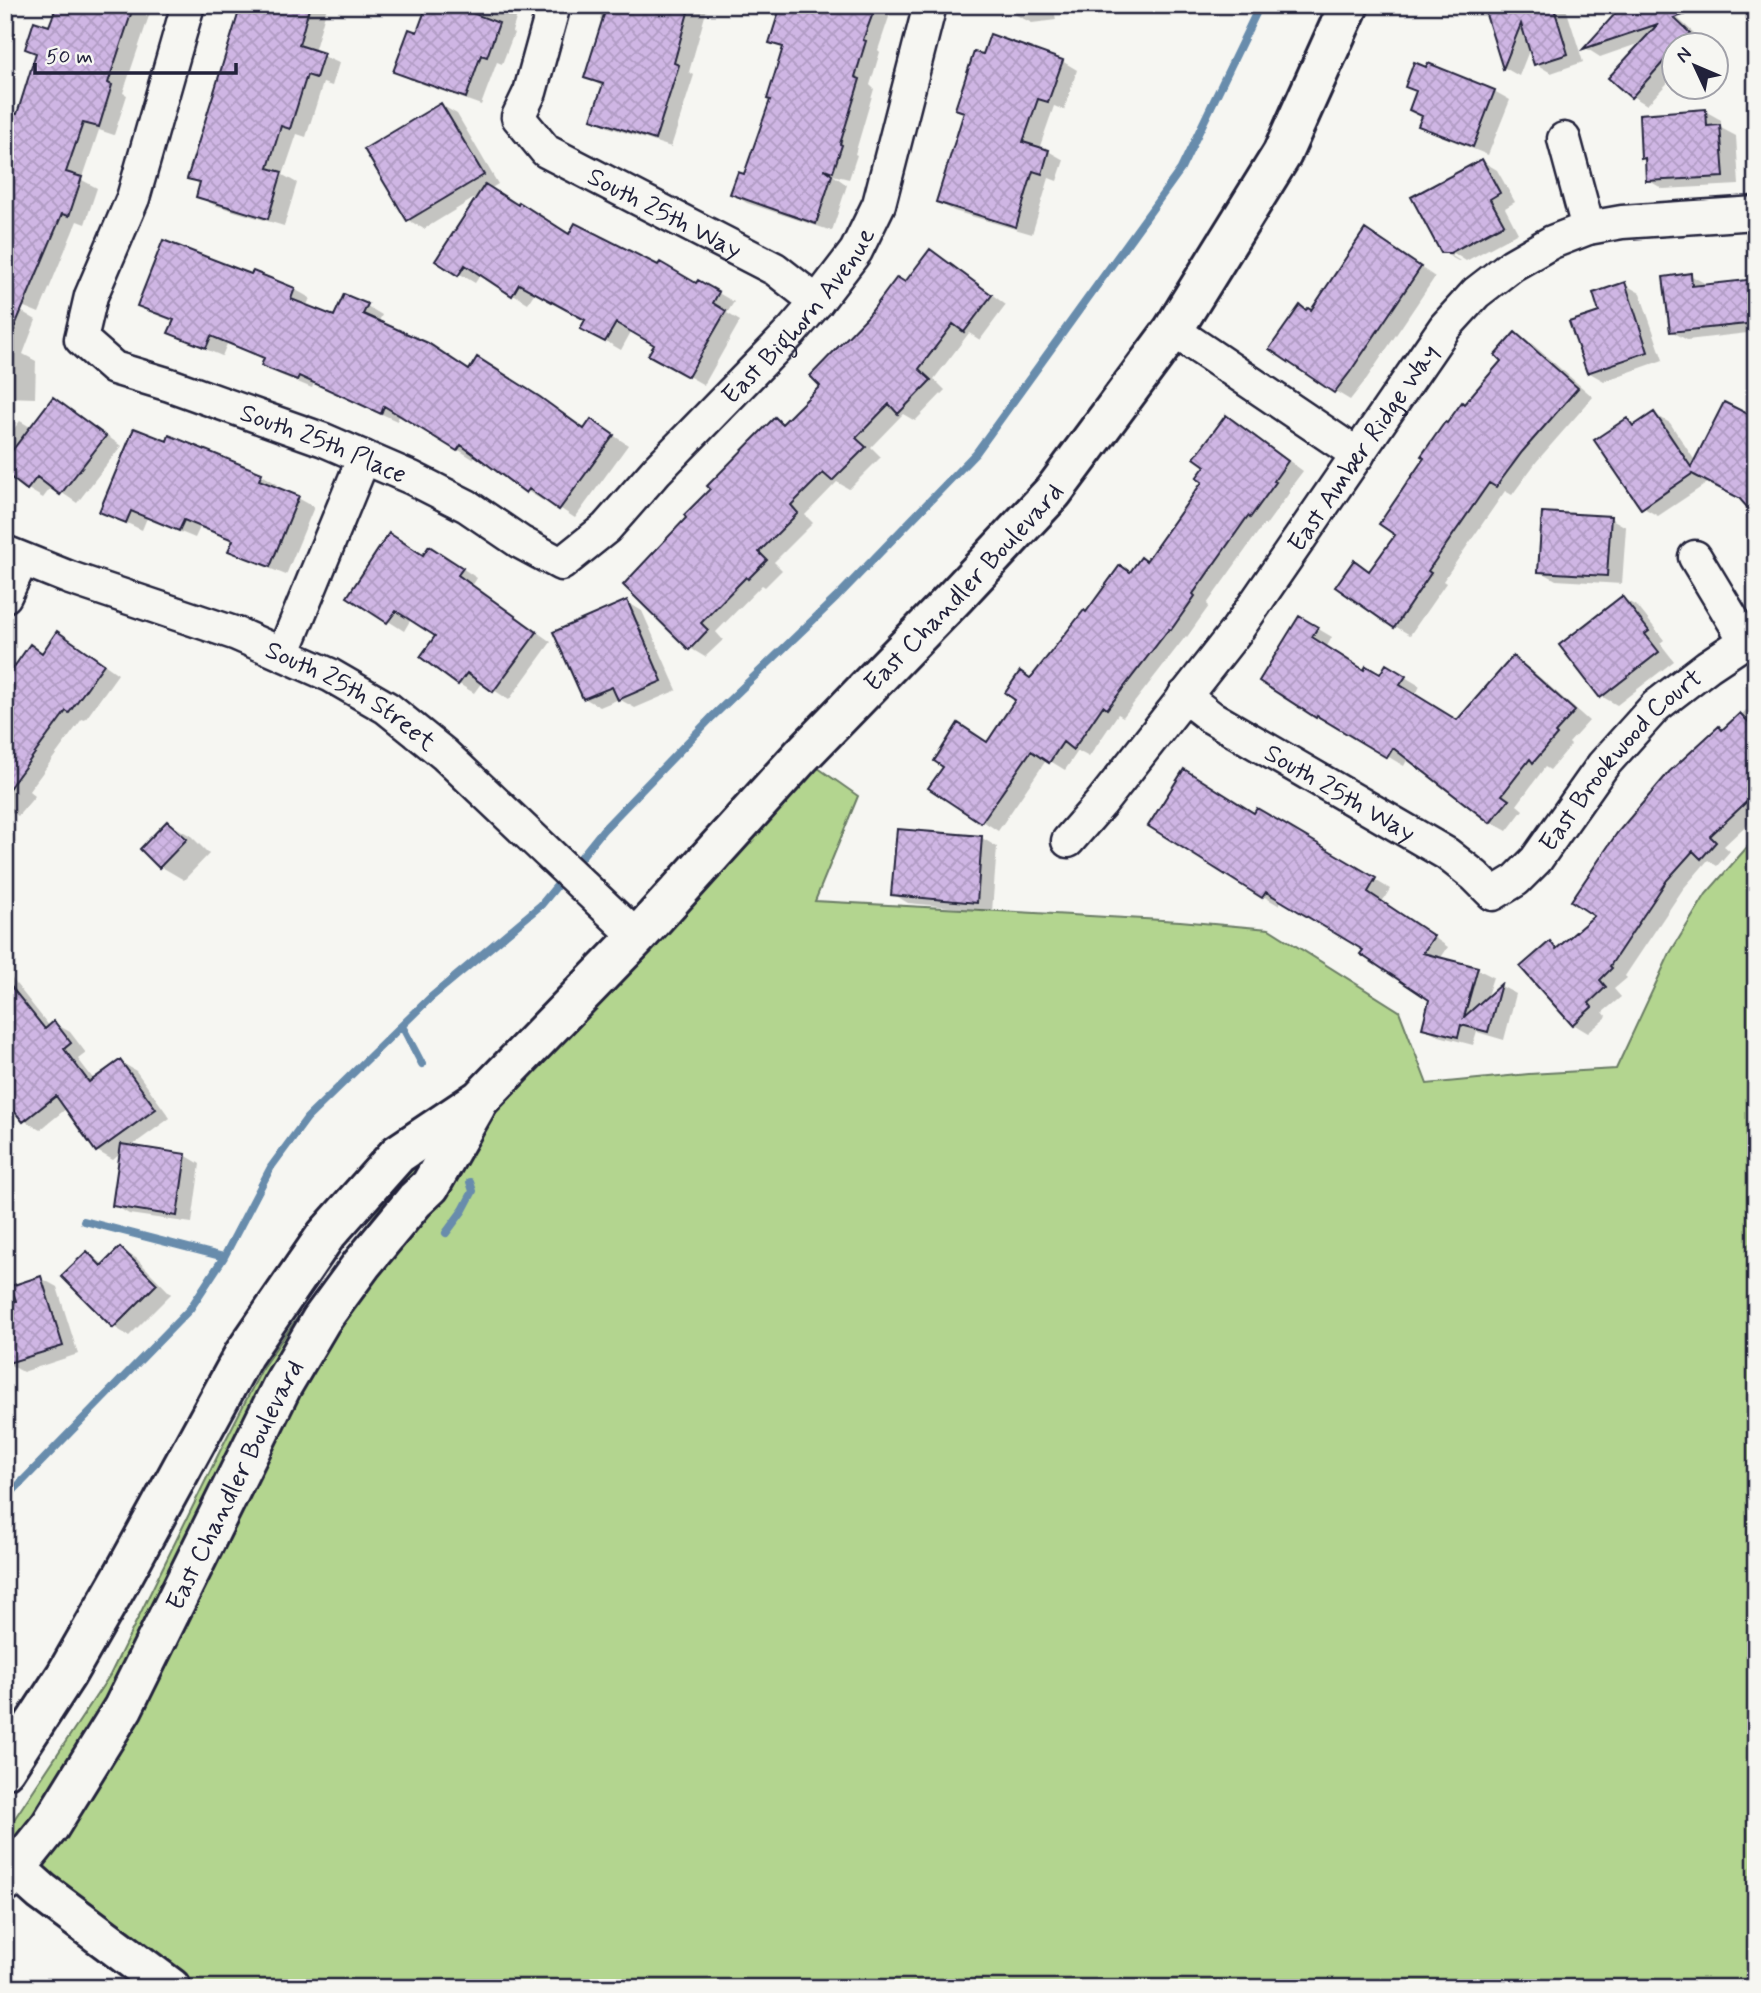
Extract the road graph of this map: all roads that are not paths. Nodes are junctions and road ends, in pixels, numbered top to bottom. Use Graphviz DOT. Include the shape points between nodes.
graph roads {
  1 [pos="188,5"];
  2 [pos="554,5"];
  3 [pos="930,5"];
  4 [pos="1349,5"];
  5 [pos="1564,139"];
  6 [pos="1756,213"];
  7 [pos="1588,228"];
  8 [pos="817,302"];
  9 [pos="1173,330"];
  10 [pos="1359,455"];
  11 [pos="364,457"];
  12 [pos="14,556"];
  13 [pos="1695,557"];
  14 [pos="561,564"];
  15 [pos="5,596"];
  16 [pos="1750,637"];
  17 [pos="283,654"];
  18 [pos="1184,696"];
  19 [pos="1068,841"];
  20 [pos="1493,894"];
  21 [pos="637,937"];
  22 [pos="480,1099"];
  23 [pos="5,1769"];
  24 [pos="9,1870"];
  25 [pos="171,1988"];
  1 -- 11 [label="street, South 25th Place" via="133,198 91,296 81,339 114,368"];
  2 -- 8 [label="street, South 25th Way" via="530,92 518,117 546,150 775,269"];
  3 -- 8 [label="street, East Bighorn Avenue" via="879,204 856,251"];
  4 -- 9 [label="main road, East Chandler Boulevard" via="1282,154"];
  5 -- 7 [label="street"];
  6 -- 7 [label="street, East Amber Ridge Way"];
  7 -- 10 [label="street, East Amber Ridge Way" via="1511,265 1476,293 1445,327"];
  8 -- 14 [label="street, East Bighorn Avenue" via="606,528"];
  9 -- 10 [label="street"];
  9 -- 21 [label="main road, East Chandler Boulevard" via="1053,492 801,756"];
  10 -- 18 [label="street, East Amber Ridge Way" via="1237,630"];
  11 -- 14 [label="street, South 25th Place" via="467,506"];
  11 -- 17 [label="street"];
  12 -- 15 [label="street"];
  12 -- 17 [label="street, South 25th Street"];
  13 -- 16 [label="street"];
  16 -- 20 [label="street, East Brookwood Court" via="1656,706 1603,765 1536,860"];
  17 -- 21 [label="street, South 25th Street" via="387,708 444,754"];
  18 -- 19 [label="street, East Amber Ridge Way"];
  18 -- 20 [label="street, South 25th Way" via="1212,717 1447,854"];
  21 -- 22 [label="main road, East Chandler Boulevard"];
  22 -- 23 [label="main road, East Chandler Boulevard" via="398,1154 327,1235 244,1354 66,1675"];
  22 -- 24 [label="main road, East Chandler Boulevard" via="430,1186 362,1264 321,1320 282,1386 123,1708 50,1826"];
  24 -- 25 [label="main road"];
}
